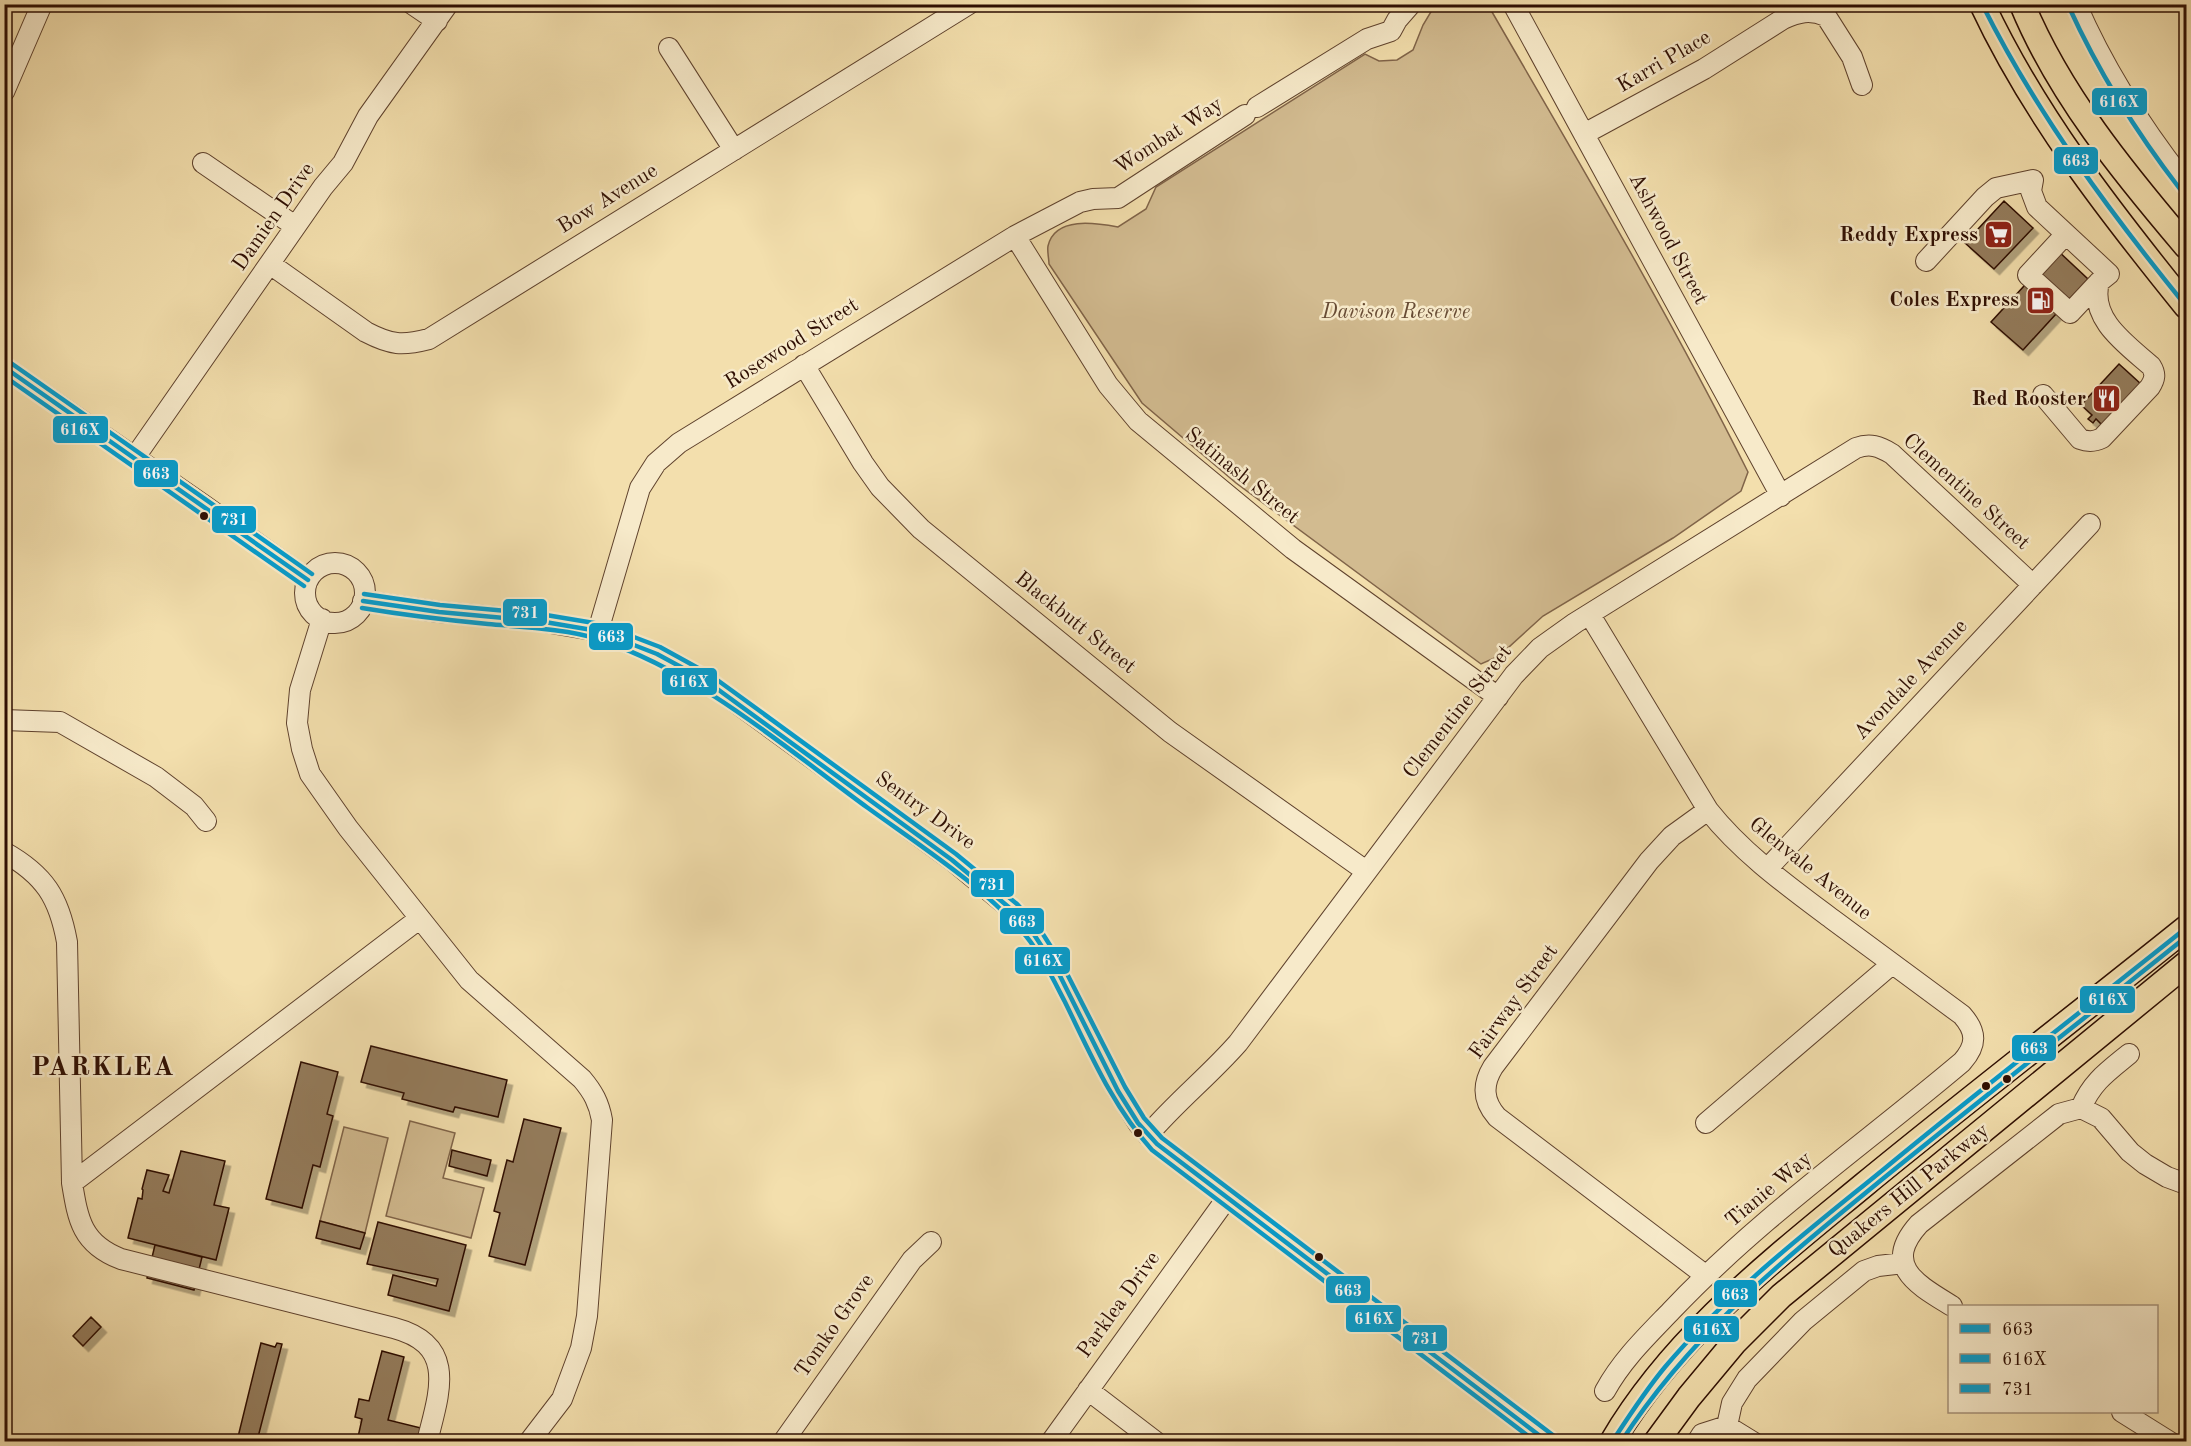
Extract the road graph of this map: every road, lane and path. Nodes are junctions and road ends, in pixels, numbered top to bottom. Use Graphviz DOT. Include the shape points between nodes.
graph roads {
  1 [pos="42,4"];
  2 [pos="412,4"];
  3 [pos="448,4"];
  4 [pos="969,4"];
  5 [pos="1411,4"];
  6 [pos="1513,4"];
  7 [pos="1982,4"];
  8 [pos="2022,4"];
  9 [pos="2076,4"];
  10 [pos="1796,9"];
  11 [pos="1827,10"];
  12 [pos="437,21"];
  13 [pos="669,48"];
  14 [pos="1862,85"];
  15 [pos="4,92"];
  16 [pos="1584,134"];
  17 [pos="734,150"];
  18 [pos="203,163"];
  19 [pos="2187,184"];
  20 [pos="1118,198"];
  21 [pos="295,226"];
  22 [pos="2065,235"];
  23 [pos="1015,236"];
  24 [pos="2187,246"];
  25 [pos="1926,261"];
  26 [pos="270,264"];
  27 [pos="2099,282"];
  28 [pos="2187,306"];
  29 [pos="804,365"];
  30 [pos="4,367"];
  31 [pos="2043,395"];
  32 [pos="135,457"];
  33 [pos="1781,496"];
  34 [pos="2090,524"];
  35 [pos="308,580"];
  36 [pos="2033,585"];
  37 [pos="363,601"];
  38 [pos="1590,615"];
  39 [pos="322,619"];
  40 [pos="598,632"];
  41 [pos="1498,697"];
  42 [pos="4,720"];
  43 [pos="1708,810"];
  44 [pos="206,822"];
  45 [pos="4,852"];
  46 [pos="1767,868"];
  47 [pos="1366,871"];
  48 [pos="419,919"];
  49 [pos="2187,928"];
  50 [pos="1892,964"];
  51 [pos="2187,964"];
  52 [pos="1975,1038"];
  53 [pos="2129,1054"];
  54 [pos="2081,1108"];
  55 [pos="1706,1123"];
  56 [pos="1148,1135"];
  57 [pos="72,1183"];
  58 [pos="2187,1184"];
  59 [pos="1227,1198"];
  60 [pos="931,1242"];
  61 [pos="1904,1263"];
  62 [pos="1705,1275"];
  63 [pos="1950,1305"];
  64 [pos="1088,1390"];
  65 [pos="1605,1391"];
  66 [pos="2124,1413"];
  67 [pos="1726,1426"];
  68 [pos="427,1442"];
  69 [pos="529,1442"];
  70 [pos="783,1442"];
  71 [pos="1051,1442"];
  72 [pos="1156,1442"];
  73 [pos="1549,1442"];
  74 [pos="1612,1442"];
  75 [pos="1656,1442"];
  76 [pos="1697,1442"];
  77 [pos="1752,1442"];
  78 [pos="2170,1442"];
  1 -- 15 [label="street"];
  2 -- 12 [label="street"];
  3 -- 12 [label="street, Damien Drive"];
  4 -- 17 [label="street, Bow Avenue"];
  5 -- 20 [label="street, Wombat Way" via="1391,31 1367,39"];
  6 -- 16 [label="street, Ashwood Street"];
  7 -- 28 [label="main road" via="2014,67 2087,181"];
  8 -- 24 [label="main road" via="2051,62 2092,128"];
  9 -- 19 [label="street" via="2128,104"];
  10 -- 11 [label="street, Karri Place"];
  10 -- 16 [label="street, Karri Place" via="1704,69"];
  11 -- 14 [label="street, Karri Place"];
  12 -- 21 [label="street, Damien Drive" via="368,116 343,163"];
  13 -- 17 [label="street"];
  16 -- 33 [label="street, Ashwood Street"];
  17 -- 26 [label="street, Bow Avenue" via="429,339 411,344 397,344 366,332"];
  18 -- 21 [label="street"];
  20 -- 23 [label="street, Rosewood Street" via="1080,202"];
  21 -- 26 [label="street, Damien Drive"];
  22 -- 25 [label="street" via="2037,207 2031,191 2033,180 2007,184 1984,197"];
  22 -- 27 [label="street" via="2109,274"];
  22 -- 27 [label="street" via="2028,275 2070,312"];
  23 -- 29 [label="street, Rosewood Street"];
  23 -- 41 [label="street, Satinash Street" via="1108,385 1138,421 1293,549"];
  26 -- 32 [label="street, Damien Drive"];
  27 -- 31 [label="street" via="2098,307 2108,324 2151,366 2154,379 2096,441 2080,439"];
  29 -- 40 [label="street, Rosewood Street" via="679,443 656,463 634,503"];
  29 -- 47 [label="street, Blackbutt Street" via="862,463 921,529 1170,732"];
  30 -- 32 [label="street"];
  32 -- 35 [label="street"];
  33 -- 36 [label="street, Clementine Street" via="1856,448 1877,446 1892,454"];
  33 -- 38 [label="street, Clementine Street"];
  34 -- 36 [label="street, Avondale Avenue"];
  35 -- 37 [label="street" via="321,567 345,565 362,580"];
  35 -- 39 [label="street" via="306,600"];
  36 -- 46 [label="street, Avondale Avenue"];
  37 -- 39 [label="street" via="360,610 341,622"];
  37 -- 40 [label="street, Sentry Drive" via="539,621"];
  38 -- 41 [label="street, Clementine Street" via="1540,648"];
  38 -- 43 [label="street, Glenvale Avenue"];
  39 -- 48 [label="street" via="300,690 297,723 310,774"];
  40 -- 56 [label="street, Sentry Drive" via="657,654 705,680 952,860 1011,909 1056,968 1118,1091"];
  41 -- 47 [label="street, Clementine Street"];
  42 -- 44 [label="street" via="60,723 156,777 194,806"];
  43 -- 46 [label="street, Glenvale Avenue" via="1733,839"];
  43 -- 62 [label="street, Fairway Street" via="1672,836 1649,861 1493,1067 1485,1090 1486,1101 1497,1117"];
  45 -- 57 [label="street" via="40,877 63,917 67,942"];
  46 -- 50 [label="street, Glenvale Avenue"];
  47 -- 56 [label="street, Clementine Street" via="1238,1043"];
  48 -- 57 [label="street"];
  48 -- 69 [label="street" via="469,980 582,1079 599,1105 602,1120 587,1316 581,1348 562,1399"];
  49 -- 74 [label="main road, Quakers Hill Parkway" via="1957,1109 1735,1293 1661,1372"];
  50 -- 52 [label="street, Glenvale Avenue" via="1962,1015"];
  50 -- 55 [label="street"];
  51 -- 75 [label="main road, Quakers Hill Parkway" via="1781,1296 1734,1343"];
  52 -- 62 [label="street, Tianie Way" via="1962,1062"];
  53 -- 54 [label="street" via="2097,1080"];
  54 -- 58 [label="street" via="2101,1118 2145,1164"];
  54 -- 61 [label="street" via="2059,1114 1919,1224 1909,1235"];
  56 -- 59 [label="street, Sentry Drive"];
  57 -- 68 [label="street" via="77,1211 88,1238 107,1254 419,1337 430,1346 439,1370 437,1401"];
  59 -- 64 [label="street, Parklea Drive"];
  59 -- 73 [label="street, Sentry Drive"];
  60 -- 70 [label="street, Tomko Grove" via="912,1260"];
  61 -- 63 [label="street" via="1917,1284"];
  61 -- 67 [label="street" via="1864,1271 1803,1321 1747,1379 1732,1403"];
  62 -- 65 [label="street, Tianie Way" via="1620,1365"];
  64 -- 71 [label="street, Parklea Drive"];
  64 -- 72 [label="street"];
  66 -- 78 [label="street"];
  67 -- 76 [label="street" via="1702,1434"];
  67 -- 77 [label="street"];
}
